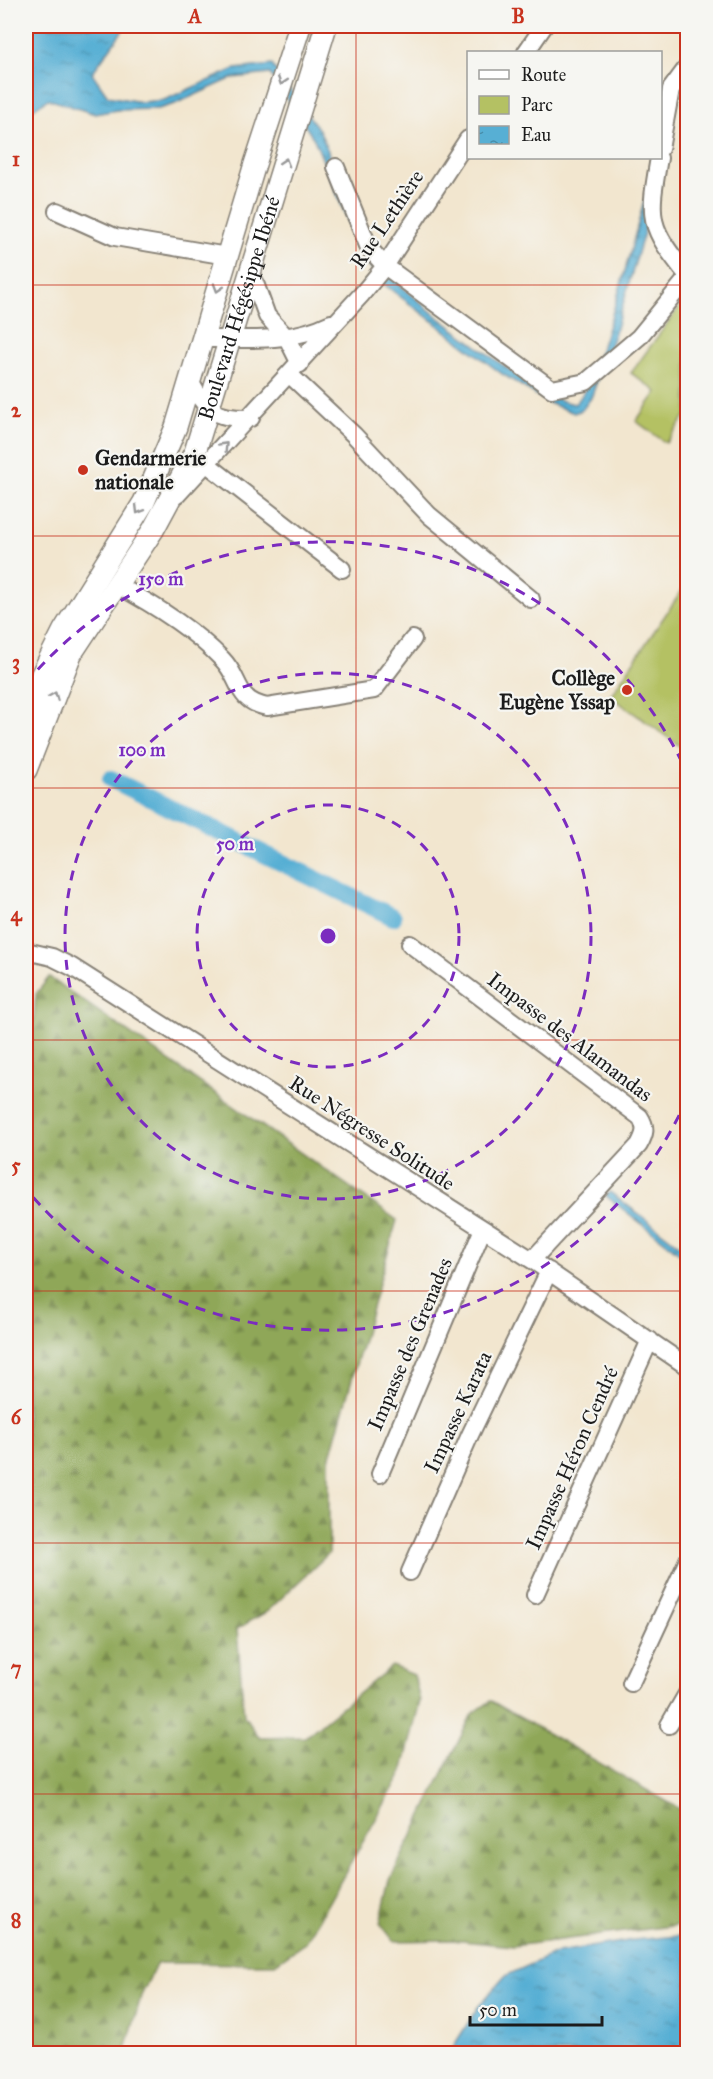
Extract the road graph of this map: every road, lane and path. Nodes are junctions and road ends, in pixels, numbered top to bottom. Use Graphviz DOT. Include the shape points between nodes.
graph roads {
  1 [pos="300,26"];
  2 [pos="326,26"];
  3 [pos="540,27"];
  4 [pos="527,51"];
  5 [pos="687,66"];
  6 [pos="662,138"];
  7 [pos="467,141"];
  8 [pos="659,159"];
  9 [pos="336,167"];
  10 [pos="57,211"];
  11 [pos="227,256"];
  12 [pos="385,266"];
  13 [pos="251,272"];
  14 [pos="687,276"];
  15 [pos="337,320"];
  16 [pos="231,338"];
  17 [pos="202,339"];
  18 [pos="287,339"];
  19 [pos="295,369"];
  20 [pos="190,381"];
  21 [pos="210,410"];
  22 [pos="251,418"];
  23 [pos="207,464"];
  24 [pos="169,503"];
  25 [pos="342,569"];
  26 [pos="115,584"];
  27 [pos="531,599"];
  28 [pos="413,639"];
  29 [pos="26,730"];
  30 [pos="26,770"];
  31 [pos="410,944"];
  32 [pos="26,951"];
  33 [pos="482,1231"];
  34 [pos="532,1260"];
  35 [pos="549,1271"];
  36 [pos="650,1340"];
  37 [pos="686,1362"];
  38 [pos="380,1474"];
  39 [pos="687,1560"];
  40 [pos="410,1572"];
  41 [pos="535,1595"];
  42 [pos="631,1683"];
  43 [pos="687,1692"];
  44 [pos="669,1725"];
  1 -- 11 [label="main road, Boulevard Hégésippe Ibéné, one-way"];
  13 -- 2 [label="main road, Boulevard Hégésippe Ibéné, one-way"];
  3 -- 4 [label="street"];
  5 -- 6 [label="street" via="671,89"];
  7 -- 12 [label="street, Rue Lethière"];
  8 -- 14 [label="street" via="652,194 653,224 662,244"];
  9 -- 12 [label="street" via="369,248"];
  10 -- 11 [label="street" via="116,237"];
  11 -- 17 [label="main road, Boulevard Hégésippe Ibéné, one-way"];
  12 -- 14 [label="street" via="552,389 586,382 639,337"];
  12 -- 15 [label="street, Rue Lethière"];
  13 -- 16 [label="main road, Boulevard Hégésippe Ibéné"];
  13 -- 18 [label="street" via="267,316"];
  15 -- 18 [label="street, Rue Lethière"];
  15 -- 19 [label="street, Rue Lethière"];
  16 -- 17 [label="street, Rue Lethière"];
  16 -- 18 [label="street, Rue Lethière"];
  16 -- 21 [label="main road, Boulevard Hégésippe Ibéné"];
  17 -- 20 [label="main road, Boulevard Hégésippe Ibéné"];
  18 -- 19 [label="street"];
  19 -- 22 [label="street, Rue Lethière"];
  19 -- 27 [label="street" via="429,515"];
  20 -- 21 [label="street"];
  20 -- 29 [label="main road, Boulevard Hégésippe Ibéné, one-way" via="176,427 144,502 64,630 42,674"];
  21 -- 22 [label="street" via="222,416"];
  21 -- 24 [label="main road, Boulevard Hégésippe Ibéné" via="195,452"];
  23 -- 22 [label="street, Rue Lethière, one-way"];
  23 -- 24 [label="street, Rue Lethière"];
  23 -- 25 [label="street"];
  24 -- 26 [label="main road, Boulevard Hégésippe Ibéné"];
  26 -- 28 [label="street" via="153,604 212,648 225,661 244,696 252,704 267,707 374,690"];
  30 -- 26 [label="main road, Boulevard Hégésippe Ibéné, one-way" via="71,654"];
  31 -- 34 [label="street, Impasse des Alamandas" via="640,1117 644,1124 645,1134 622,1166"];
  32 -- 33 [label="street, Rue Négresse Solitude" via="72,967"];
  33 -- 34 [label="street, Rue Négresse Solitude"];
  33 -- 38 [label="street, Impasse des Grenades"];
  34 -- 35 [label="street, Rue Négresse Solitude"];
  35 -- 36 [label="street, Rue Négresse Solitude"];
  35 -- 40 [label="street, Impasse Karata"];
  36 -- 37 [label="street, Rue Négresse Solitude"];
  36 -- 41 [label="street, Impasse Héron Cendré"];
  39 -- 42 [label="street"];
  43 -- 44 [label="street"];
}
